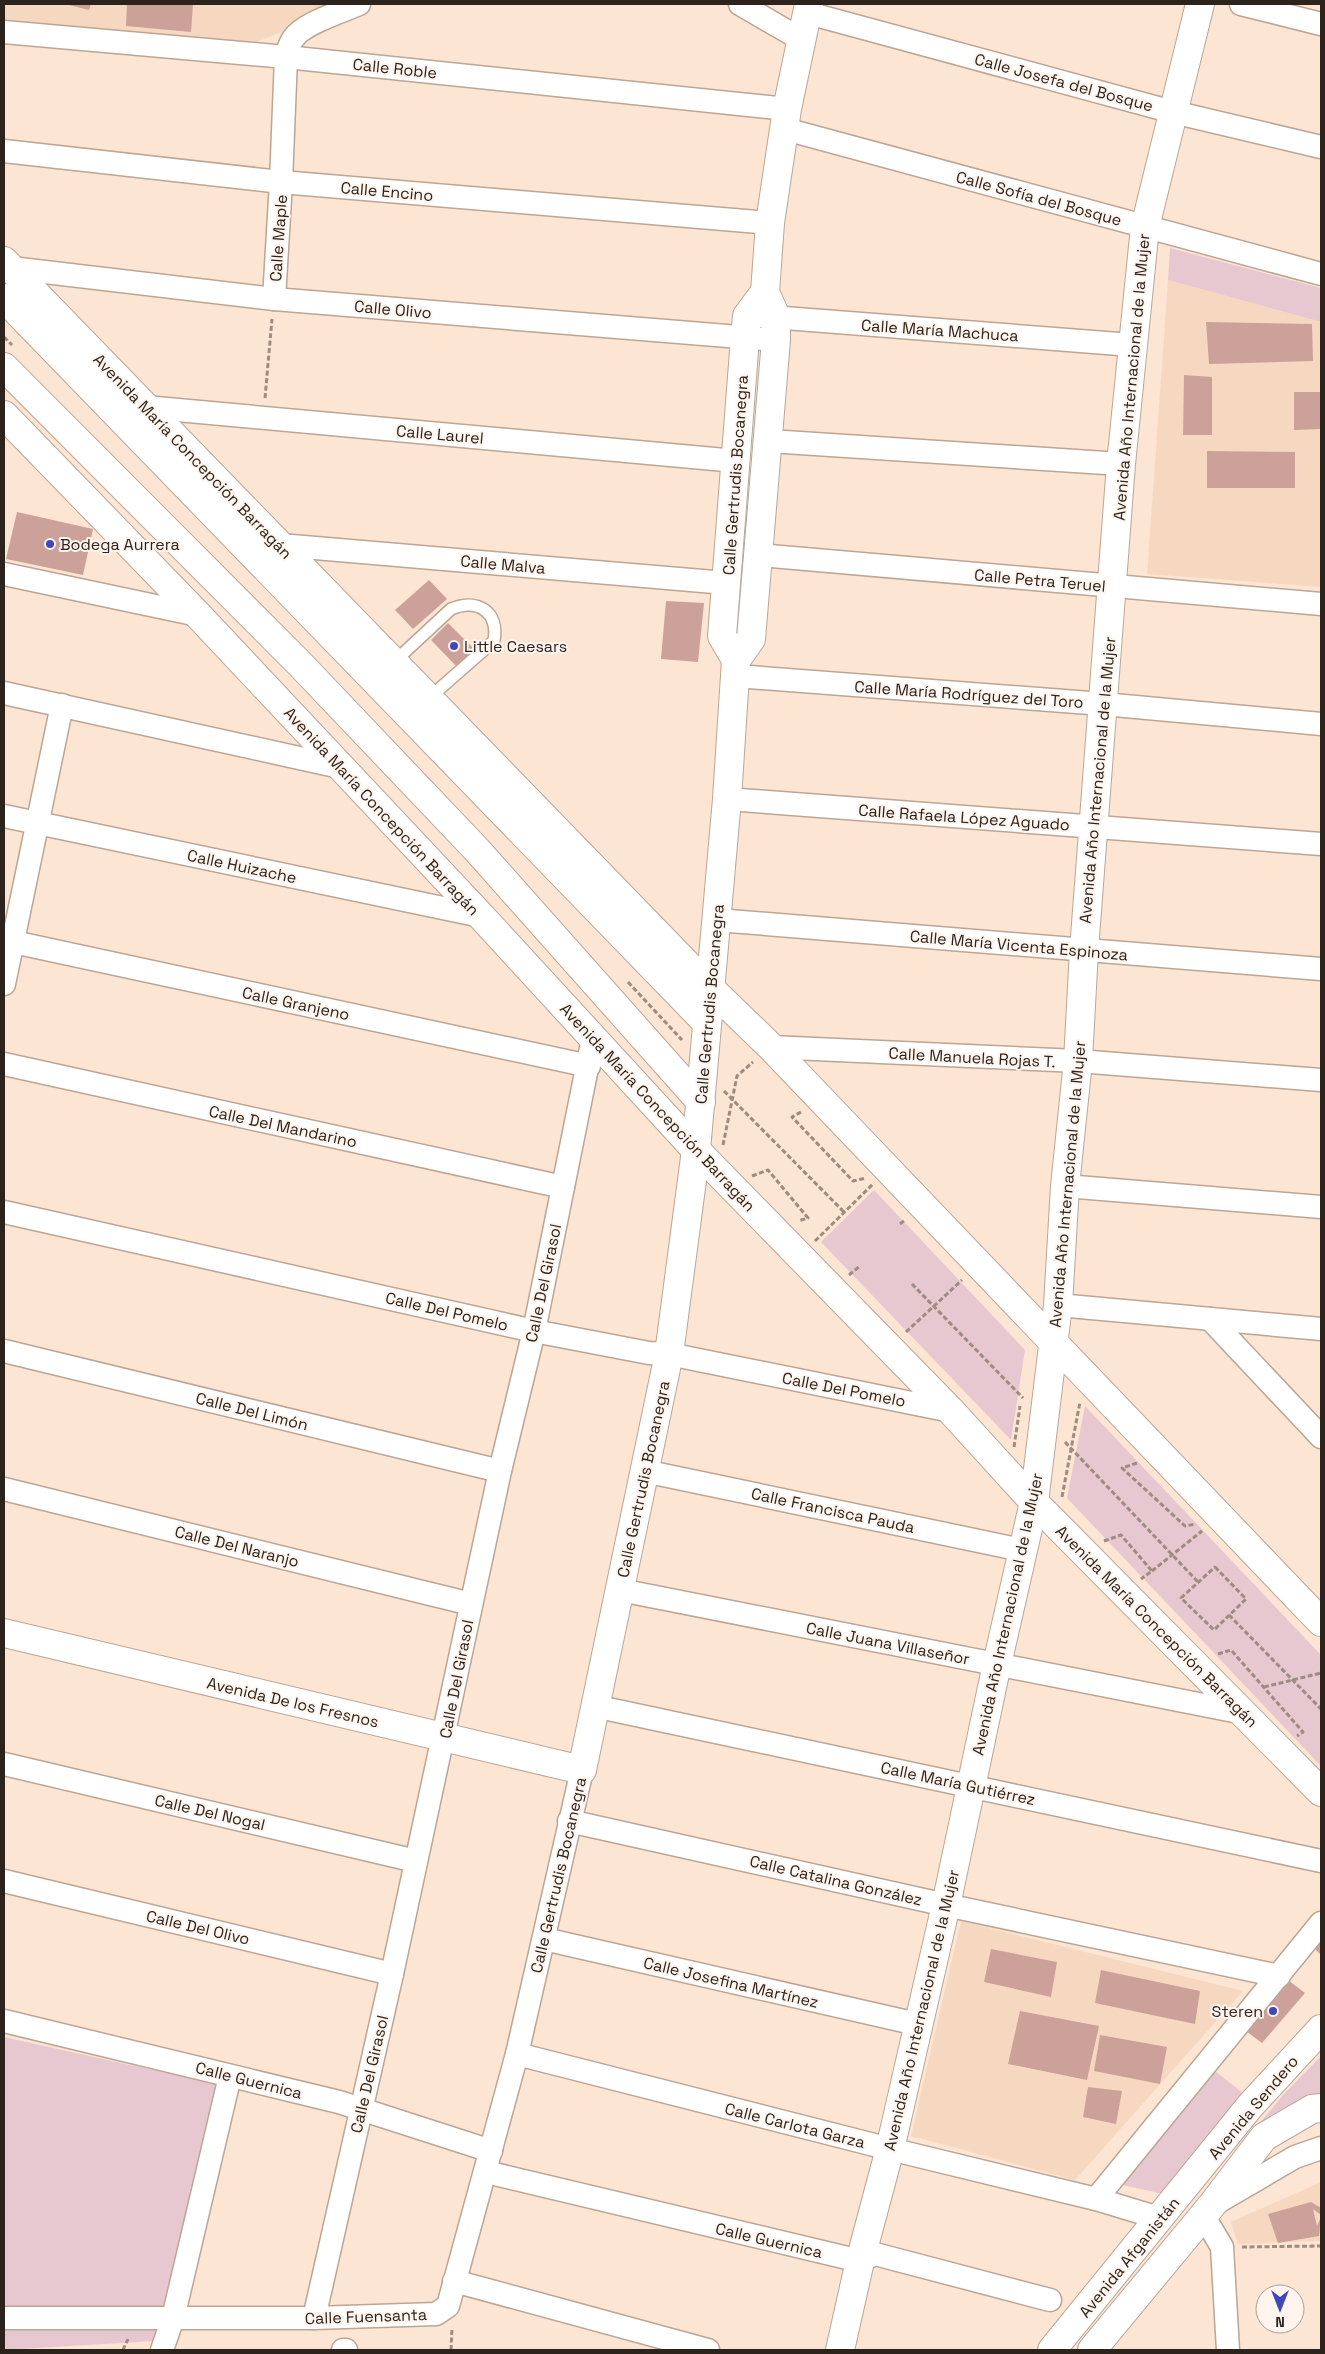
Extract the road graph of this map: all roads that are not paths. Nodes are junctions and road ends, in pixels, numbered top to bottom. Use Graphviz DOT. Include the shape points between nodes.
graph roads {
  1 [pos="359,4"];
  2 [pos="740,4"];
  3 [pos="1200,4"];
  4 [pos="1241,4"];
  5 [pos="809,8"];
  6 [pos="1321,24"];
  7 [pos="4,32"];
  8 [pos="802,40"];
  9 [pos="286,57"];
  10 [pos="1173,112"];
  11 [pos="786,119"];
  12 [pos="1321,147"];
  13 [pos="4,151"];
  14 [pos="282,182"];
  15 [pos="770,223"];
  16 [pos="1145,227"];
  17 [pos="7,265"];
  18 [pos="1321,274"];
  19 [pos="765,292"];
  20 [pos="4,298"];
  21 [pos="274,299"];
  22 [pos="746,327"];
  23 [pos="776,328"];
  24 [pos="1132,345"];
  25 [pos="4,367"];
  26 [pos="145,407"];
  27 [pos="4,415"];
  28 [pos="769,441"];
  29 [pos="736,461"];
  30 [pos="1121,464"];
  31 [pos="280,545"];
  32 [pos="759,555"];
  33 [pos="4,574"];
  34 [pos="726,583"];
  35 [pos="1113,587"];
  36 [pos="1321,604"];
  37 [pos="198,615"];
  38 [pos="394,662"];
  39 [pos="736,668"];
  40 [pos="4,692"];
  41 [pos="429,698"];
  42 [pos="1104,704"];
  43 [pos="62,705"];
  44 [pos="1321,724"];
  45 [pos="340,767"];
  46 [pos="727,799"];
  47 [pos="4,816"];
  48 [pos="37,823"];
  49 [pos="1094,827"];
  50 [pos="1321,844"];
  51 [pos="481,916"];
  52 [pos="717,920"];
  53 [pos="9,941"];
  54 [pos="1084,950"];
  55 [pos="1321,969"];
  56 [pos="4,984"];
  57 [pos="711,989"];
  58 [pos="707,1023"];
  59 [pos="593,1038"];
  60 [pos="766,1057"];
  61 [pos="1078,1062"];
  62 [pos="4,1064"];
  63 [pos="589,1066"];
  64 [pos="1321,1080"];
  65 [pos="700,1102"];
  66 [pos="709,1149"];
  67 [pos="1065,1186"];
  68 [pos="563,1187"];
  69 [pos="1321,1207"];
  70 [pos="4,1212"];
  71 [pos="1058,1305"];
  72 [pos="1210,1319"];
  73 [pos="1321,1329"];
  74 [pos="534,1331"];
  75 [pos="1053,1341"];
  76 [pos="4,1351"];
  77 [pos="669,1354"];
  78 [pos="951,1411"];
  79 [pos="1321,1437"];
  80 [pos="500,1471"];
  81 [pos="644,1471"];
  82 [pos="4,1489"];
  83 [pos="1034,1502"];
  84 [pos="1022,1550"];
  85 [pos="620,1590"];
  86 [pos="471,1604"];
  87 [pos="1321,1622"];
  88 [pos="4,1633"];
  89 [pos="996,1664"];
  90 [pos="594,1706"];
  91 [pos="1244,1713"];
  92 [pos="444,1738"];
  93 [pos="4,1764"];
  94 [pos="582,1770"];
  95 [pos="970,1786"];
  96 [pos="1321,1792"];
  97 [pos="570,1821"];
  98 [pos="416,1861"];
  99 [pos="1321,1861"];
  100 [pos="4,1881"];
  101 [pos="946,1905"];
  102 [pos="1321,1923"];
  103 [pos="544,1939"];
  104 [pos="392,1974"];
  105 [pos="1279,1976"];
  106 [pos="4,2021"];
  107 [pos="917,2024"];
  108 [pos="1321,2029"];
  109 [pos="517,2054"];
  110 [pos="230,2076"];
  111 [pos="1321,2108"];
  112 [pos="361,2109"];
  113 [pos="1321,2148"];
  114 [pos="890,2149"];
  115 [pos="489,2162"];
  116 [pos="1206,2163"];
  117 [pos="1096,2199"];
  118 [pos="1208,2210"];
  119 [pos="1160,2218"];
  120 [pos="860,2261"];
  121 [pos="454,2281"];
  122 [pos="1050,2300"];
  123 [pos="4,2318"];
  124 [pos="173,2318"];
  125 [pos="314,2318"];
  126 [pos="1103,2344"];
  127 [pos="162,2350"];
  128 [pos="708,2350"];
  129 [pos="840,2350"];
  130 [pos="1052,2350"];
  131 [pos="1228,2350"];
  1 -- 9 [label="street" via="299,32 289,44"];
  2 -- 8 [label="street"];
  3 -- 10 [label="street, Avenida Año Internacional de la Mujer"];
  4 -- 6 [label="street"];
  5 -- 8 [label="street, Calle Gertrudis Bocanegra"];
  5 -- 10 [label="street, Calle Josefa del Bosque"];
  7 -- 9 [label="street, Calle Roble"];
  8 -- 11 [label="street, Calle Gertrudis Bocanegra"];
  9 -- 11 [label="street, Calle Roble"];
  9 -- 14 [label="street, Calle Maple"];
  10 -- 12 [label="street, Calle Josefa del Bosque"];
  10 -- 16 [label="street, Avenida Año Internacional de la Mujer"];
  11 -- 15 [label="street, Calle Gertrudis Bocanegra"];
  11 -- 16 [label="street, Calle Sofía del Bosque"];
  13 -- 14 [label="street, Calle Encino"];
  14 -- 15 [label="street, Calle Encino"];
  14 -- 21 [label="street, Calle Maple"];
  15 -- 19 [label="street, Calle Gertrudis Bocanegra"];
  16 -- 18 [label="street, Calle Sofía del Bosque"];
  16 -- 24 [label="street, Avenida Año Internacional de la Mujer"];
  17 -- 21 [label="street, Calle Olivo"];
  17 -- 26 [label="street, Avenida María Concepción Barragán"];
  19 -- 22 [label="street"];
  19 -- 23 [label="street, Calle Gertrudis Bocanegra"];
  20 -- 58 [label="street, Avenida María Concepción Barragán"];
  21 -- 22 [label="street, Calle Olivo"];
  22 -- 23 [label="street, Calle María Machuca"];
  22 -- 29 [label="street, Calle Gertrudis Bocanegra"];
  23 -- 24 [label="street, Calle María Machuca"];
  23 -- 28 [label="street, Calle Gertrudis Bocanegra"];
  24 -- 30 [label="street, Avenida Año Internacional de la Mujer"];
  25 -- 65 [label="street" via="300,664 463,836"];
  26 -- 29 [label="street, Calle Laurel"];
  26 -- 31 [label="street, Avenida María Concepción Barragán"];
  27 -- 37 [label="street, Avenida María Concepción Barragán"];
  28 -- 30 [label="street"];
  28 -- 32 [label="street, Calle Gertrudis Bocanegra"];
  29 -- 34 [label="street, Calle Gertrudis Bocanegra"];
  30 -- 35 [label="street, Avenida Año Internacional de la Mujer"];
  31 -- 34 [label="street, Calle Malva"];
  31 -- 38 [label="street, Avenida María Concepción Barragán"];
  32 -- 35 [label="street, Calle Petra Teruel"];
  32 -- 39 [label="street, Calle Gertrudis Bocanegra" via="751,639"];
  33 -- 37 [label="street"];
  34 -- 39 [label="street, Calle Gertrudis Bocanegra" via="722,636"];
  35 -- 36 [label="street, Calle Petra Teruel"];
  35 -- 42 [label="street, Avenida Año Internacional de la Mujer"];
  37 -- 45 [label="street, Avenida María Concepción Barragán"];
  38 -- 41 [label="street, Avenida María Concepción Barragán"];
  38 -- 41 [label="lane" via="451,609 460,605 477,606 488,612 495,621 494,641"];
  39 -- 42 [label="street, Calle María Rodríguez del Toro"];
  39 -- 46 [label="street, Calle Gertrudis Bocanegra"];
  40 -- 43 [label="street"];
  41 -- 57 [label="street, Avenida María Concepción Barragán"];
  42 -- 44 [label="street, Calle María Rodríguez del Toro"];
  42 -- 49 [label="street, Avenida Año Internacional de la Mujer"];
  43 -- 45 [label="street"];
  43 -- 48 [label="street"];
  45 -- 51 [label="street, Avenida María Concepción Barragán"];
  46 -- 49 [label="street, Calle Rafaela López Aguado"];
  46 -- 52 [label="street, Calle Gertrudis Bocanegra"];
  47 -- 48 [label="street, Calle Huizache"];
  48 -- 51 [label="street, Calle Huizache"];
  48 -- 53 [label="street"];
  49 -- 50 [label="street, Calle Rafaela López Aguado"];
  49 -- 54 [label="street, Avenida Año Internacional de la Mujer"];
  51 -- 59 [label="street, Avenida María Concepción Barragán"];
  52 -- 54 [label="street, Calle María Vicenta Espinoza"];
  52 -- 57 [label="street, Calle Gertrudis Bocanegra"];
  53 -- 56 [label="street"];
  53 -- 63 [label="street, Calle Granjeno"];
  54 -- 55 [label="street, Calle María Vicenta Espinoza"];
  54 -- 61 [label="street, Avenida Año Internacional de la Mujer"];
  57 -- 58 [label="street, Calle Gertrudis Bocanegra"];
  57 -- 60 [label="street, Avenida María Concepción Barragán"];
  58 -- 65 [label="street, Calle Gertrudis Bocanegra"];
  59 -- 63 [label="street, Calle Del Girasol"];
  59 -- 66 [label="street, Avenida María Concepción Barragán"];
  60 -- 61 [label="street, Calle Manuela Rojas T."];
  60 -- 75 [label="street, Avenida María Concepción Barragán"];
  61 -- 64 [label="street, Calle Manuela Rojas T."];
  61 -- 67 [label="street, Avenida Año Internacional de la Mujer"];
  62 -- 68 [label="street, Calle Del Mandarino"];
  63 -- 68 [label="street, Calle Del Girasol"];
  65 -- 66 [label="street, Calle Gertrudis Bocanegra"];
  66 -- 77 [label="street, Calle Gertrudis Bocanegra"];
  66 -- 78 [label="street, Avenida María Concepción Barragán"];
  67 -- 69 [label="street"];
  67 -- 71 [label="street, Avenida Año Internacional de la Mujer"];
  68 -- 74 [label="street, Calle Del Girasol"];
  70 -- 74 [label="street, Calle Del Pomelo"];
  71 -- 72 [label="street"];
  71 -- 75 [label="street, Avenida Año Internacional de la Mujer"];
  72 -- 73 [label="street"];
  72 -- 79 [label="street"];
  74 -- 77 [label="street, Calle Del Pomelo" via="649,1354"];
  74 -- 80 [label="street, Calle Del Girasol"];
  75 -- 83 [label="street, Avenida Año Internacional de la Mujer"];
  75 -- 87 [label="street, Avenida María Concepción Barragán"];
  76 -- 80 [label="street, Calle Del Limón"];
  77 -- 78 [label="street, Calle Del Pomelo"];
  77 -- 81 [label="street, Calle Gertrudis Bocanegra"];
  78 -- 83 [label="street, Avenida María Concepción Barragán"];
  80 -- 86 [label="street, Calle Del Girasol"];
  81 -- 84 [label="street, Calle Francisca Pauda"];
  81 -- 85 [label="street, Calle Gertrudis Bocanegra"];
  82 -- 86 [label="street, Calle Del Naranjo"];
  83 -- 84 [label="street, Avenida Año Internacional de la Mujer"];
  83 -- 91 [label="street, Avenida María Concepción Barragán"];
  84 -- 89 [label="street, Avenida Año Internacional de la Mujer"];
  85 -- 89 [label="street, Calle Juana Villaseñor"];
  85 -- 90 [label="street, Calle Gertrudis Bocanegra"];
  86 -- 92 [label="street, Calle Del Girasol"];
  88 -- 92 [label="street, Avenida De los Fresnos"];
  89 -- 91 [label="street, Calle Juana Villaseñor"];
  89 -- 95 [label="street, Avenida Año Internacional de la Mujer"];
  90 -- 94 [label="street, Calle Gertrudis Bocanegra"];
  90 -- 95 [label="street, Calle María Gutiérrez"];
  91 -- 96 [label="street, Avenida María Concepción Barragán"];
  92 -- 94 [label="street, Avenida De los Fresnos"];
  92 -- 98 [label="street, Calle Del Girasol"];
  93 -- 98 [label="street, Calle Del Nogal"];
  94 -- 97 [label="street, Calle Gertrudis Bocanegra"];
  95 -- 99 [label="street, Calle María Gutiérrez"];
  95 -- 101 [label="street, Avenida Año Internacional de la Mujer"];
  97 -- 101 [label="street, Calle Catalina González"];
  97 -- 103 [label="street, Calle Gertrudis Bocanegra"];
  98 -- 104 [label="street, Calle Del Girasol"];
  100 -- 104 [label="street, Calle Del Olivo"];
  101 -- 105 [label="street, Calle Catalina González"];
  101 -- 107 [label="street, Avenida Año Internacional de la Mujer"];
  102 -- 105 [label="street"];
  103 -- 107 [label="street, Calle Josefina Martínez"];
  103 -- 109 [label="street, Calle Gertrudis Bocanegra"];
  104 -- 112 [label="street, Calle Del Girasol"];
  105 -- 117 [label="street"];
  106 -- 110 [label="street, Calle Guernica"];
  107 -- 114 [label="street, Avenida Año Internacional de la Mujer"];
  108 -- 116 [label="street, Avenida Sendero" via="1250,2106"];
  109 -- 114 [label="street, Calle Carlota Garza"];
  109 -- 115 [label="street, Calle Gertrudis Bocanegra"];
  110 -- 112 [label="street, Calle Guernica"];
  110 -- 124 [label="street"];
  111 -- 118 [label="street, Avenida Afganistán" via="1312,2109 1264,2138"];
  112 -- 115 [label="street, Calle Guernica"];
  112 -- 125 [label="street, Calle Del Girasol"];
  113 -- 118 [label="street" via="1296,2156"];
  114 -- 117 [label="street, Calle Carlota Garza"];
  114 -- 120 [label="street, Avenida Año Internacional de la Mujer"];
  115 -- 120 [label="street, Calle Guernica"];
  115 -- 121 [label="street, Calle Gertrudis Bocanegra"];
  116 -- 119 [label="street, Avenida Afganistán"];
  117 -- 119 [label="street, Calle Carlota Garza"];
  118 -- 126 [label="street, Avenida Afganistán"];
  118 -- 131 [label="street" via="1222,2247"];
  119 -- 130 [label="street, Avenida Afganistán"];
  120 -- 122 [label="street, Calle Guernica" via="875,2254"];
  120 -- 129 [label="street, Avenida Año Internacional de la Mujer"];
  121 -- 125 [label="street, Calle Fuensanta" via="448,2306 436,2314"];
  121 -- 128 [label="street"];
  123 -- 124 [label="street, Calle Fuensanta"];
  124 -- 125 [label="street, Calle Fuensanta"];
  124 -- 127 [label="street"];
}
